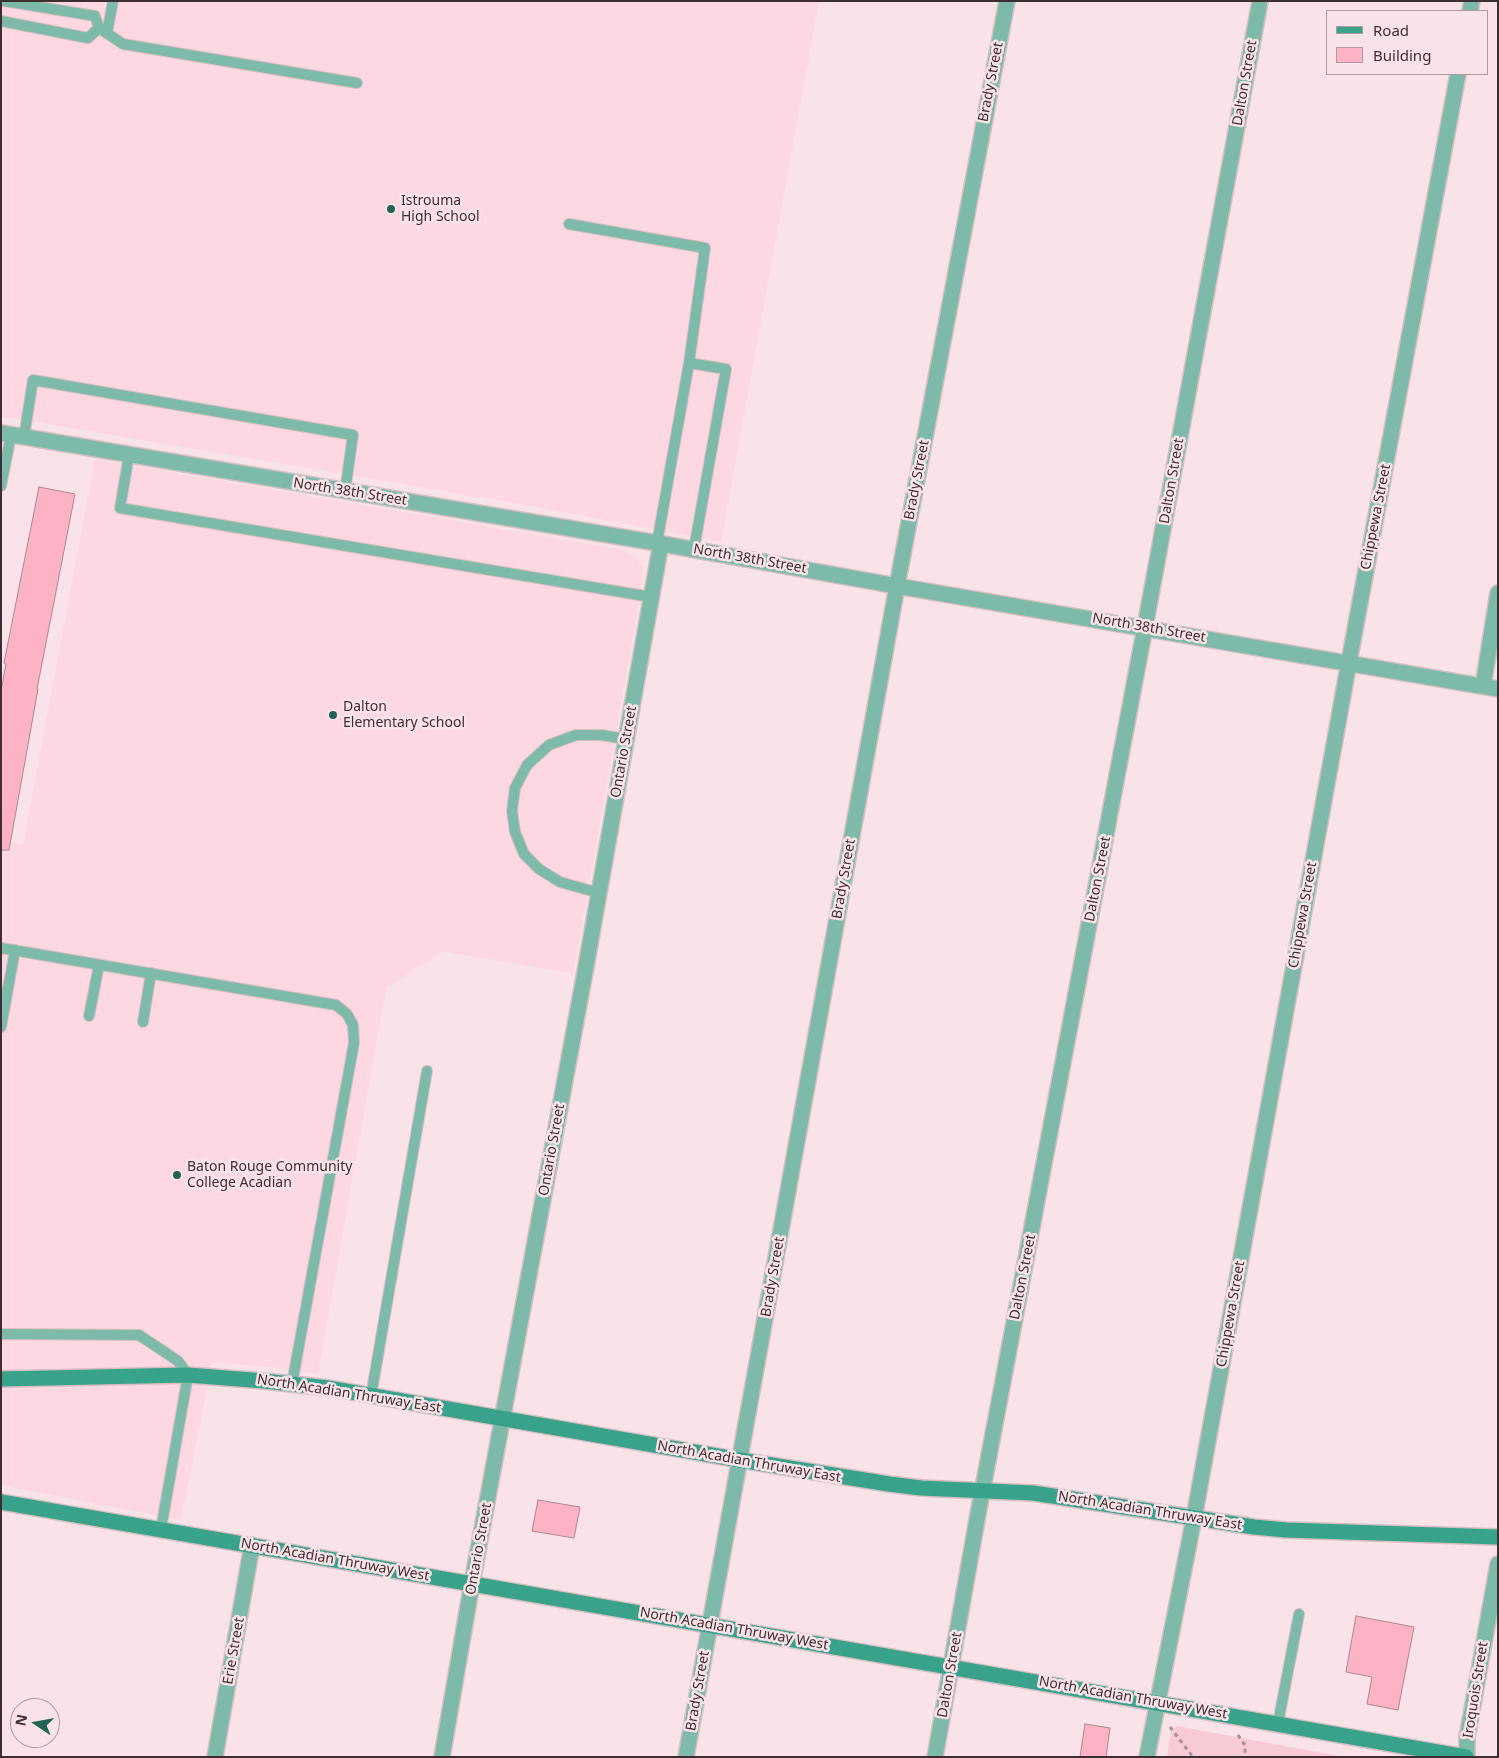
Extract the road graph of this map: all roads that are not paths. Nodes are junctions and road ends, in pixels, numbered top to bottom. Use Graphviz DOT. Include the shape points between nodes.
graph roads {
  1 [pos="4,1"];
  2 [pos="113,1"];
  3 [pos="1007,1"];
  4 [pos="1260,1"];
  5 [pos="1,21"];
  6 [pos="103,31"];
  7 [pos="1458,75"];
  8 [pos="357,83"];
  9 [pos="569,224"];
  10 [pos="689,362"];
  11 [pos="12,435"];
  12 [pos="129,455"];
  13 [pos="1,486"];
  14 [pos="345,491"];
  15 [pos="659,543"];
  16 [pos="694,549"];
  17 [pos="897,586"];
  18 [pos="1498,593"];
  19 [pos="651,597"];
  20 [pos="1145,627"];
  21 [pos="1349,662"];
  22 [pos="1490,687"];
  23 [pos="626,739"];
  24 [pos="599,893"];
  25 [pos="1,948"];
  26 [pos="15,950"];
  27 [pos="100,965"];
  28 [pos="151,974"];
  29 [pos="89,1016"];
  30 [pos="143,1022"];
  31 [pos="1,1027"];
  32 [pos="427,1071"];
  33 [pos="1,1334"];
  34 [pos="188,1375"];
  35 [pos="1,1378"];
  36 [pos="292,1384"];
  37 [pos="372,1396"];
  38 [pos="502,1419"];
  39 [pos="740,1460"];
  40 [pos="983,1491"];
  41 [pos="1,1502"];
  42 [pos="1194,1518"];
  43 [pos="161,1529"];
  44 [pos="1498,1537"];
  45 [pos="252,1545"];
  46 [pos="1498,1564"];
  47 [pos="472,1584"];
  48 [pos="1299,1614"];
  49 [pos="710,1625"];
  50 [pos="951,1668"];
  51 [pos="1157,1702"];
  52 [pos="1278,1723"];
  53 [pos="215,1757"];
  54 [pos="442,1757"];
  55 [pos="686,1757"];
  56 [pos="935,1757"];
  57 [pos="1148,1757"];
  58 [pos="1466,1757"];
  1 -- 6 [label="lane" via="95,16"];
  2 -- 6 [label="lane"];
  3 -- 17 [label="street, Brady Street"];
  4 -- 20 [label="street, Dalton Street"];
  5 -- 6 [label="lane" via="88,38"];
  6 -- 8 [label="lane" via="123,44"];
  7 -- 21 [label="street, Chippewa Street"];
  9 -- 10 [label="lane" via="706,248"];
  10 -- 15 [label="lane"];
  10 -- 16 [label="lane" via="726,369"];
  11 -- 12 [label="street, North 38th Street"];
  11 -- 13 [label="lane"];
  11 -- 14 [label="lane" via="34,380 353,435"];
  12 -- 14 [label="street, North 38th Street"];
  12 -- 19 [label="lane" via="120,508"];
  14 -- 15 [label="street, North 38th Street"];
  15 -- 16 [label="street, North 38th Street"];
  15 -- 19 [label="street, Ontario Street"];
  16 -- 17 [label="street, North 38th Street"];
  17 -- 20 [label="street, North 38th Street"];
  17 -- 39 [label="street, Brady Street"];
  18 -- 22 [label="street"];
  19 -- 23 [label="street, Ontario Street"];
  20 -- 21 [label="street, North 38th Street"];
  20 -- 40 [label="street, Dalton Street"];
  21 -- 22 [label="street, North 38th Street"];
  21 -- 42 [label="street, Chippewa Street"];
  23 -- 24 [label="street, Ontario Street"];
  23 -- 24 [label="lane" via="576,735 549,745 527,765 515,788 512,811 515,832 524,854 539,869 560,882"];
  24 -- 38 [label="street, Ontario Street"];
  25 -- 26 [label="lane"];
  26 -- 27 [label="lane"];
  26 -- 31 [label="lane"];
  27 -- 28 [label="lane"];
  27 -- 29 [label="lane"];
  28 -- 30 [label="lane"];
  28 -- 36 [label="lane" via="336,1006 347,1014 353,1026 354,1043"];
  32 -- 37 [label="lane"];
  33 -- 34 [label="lane" via="139,1335 178,1361"];
  34 -- 35 [label="street, North Acadian Thruway East"];
  34 -- 36 [label="street, North Acadian Thruway East"];
  34 -- 43 [label="lane"];
  36 -- 37 [label="street, North Acadian Thruway East"];
  37 -- 38 [label="street, North Acadian Thruway East"];
  38 -- 39 [label="street, North Acadian Thruway East"];
  38 -- 47 [label="street, Ontario Street"];
  39 -- 40 [label="street, North Acadian Thruway East" via="889,1484"];
  39 -- 49 [label="street, Brady Street"];
  40 -- 42 [label="street, North Acadian Thruway East" via="1033,1493"];
  40 -- 50 [label="street, Dalton Street"];
  41 -- 43 [label="street, North Acadian Thruway West"];
  42 -- 44 [label="street, North Acadian Thruway East" via="1294,1530"];
  42 -- 51 [label="street, Chippewa Street"];
  43 -- 45 [label="street, North Acadian Thruway West"];
  45 -- 47 [label="street, North Acadian Thruway West"];
  45 -- 53 [label="street, Erie Street"];
  46 -- 58 [label="street, Iroquois Street"];
  47 -- 49 [label="street, North Acadian Thruway West"];
  47 -- 54 [label="street, Ontario Street"];
  48 -- 52 [label="lane"];
  49 -- 50 [label="street, North Acadian Thruway West"];
  49 -- 55 [label="street, Brady Street"];
  50 -- 51 [label="street, North Acadian Thruway West"];
  50 -- 56 [label="street, Dalton Street"];
  51 -- 52 [label="street, North Acadian Thruway West"];
  51 -- 57 [label="street, Chippewa Street"];
  52 -- 58 [label="street, North Acadian Thruway West"];
}
